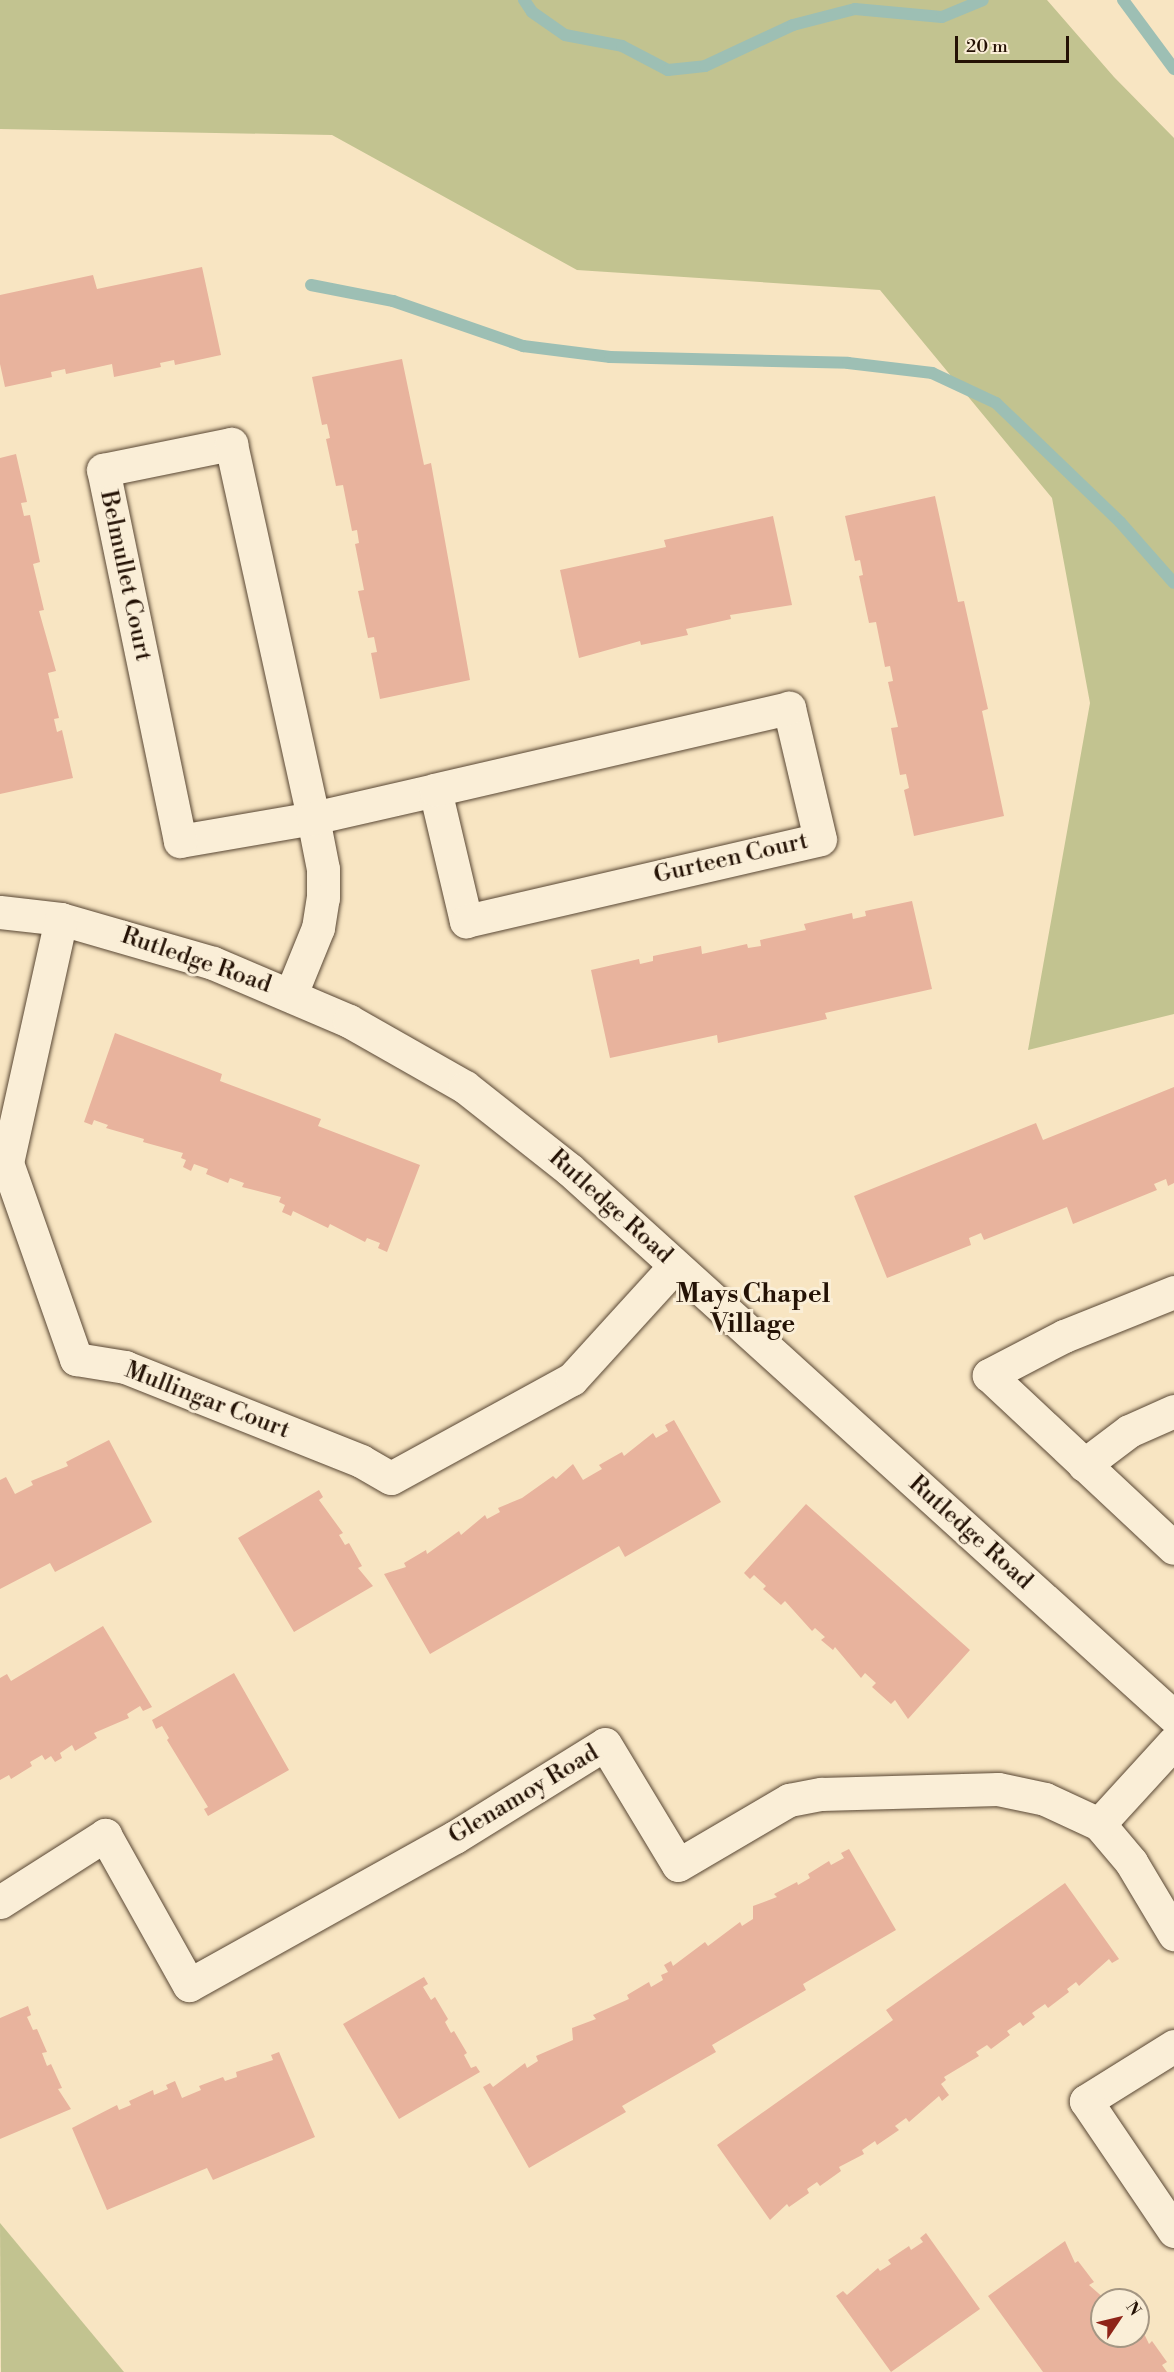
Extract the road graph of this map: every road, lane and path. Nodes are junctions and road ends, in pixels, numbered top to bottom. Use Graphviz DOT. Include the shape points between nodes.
graph roads {
  1 [pos="435,789"];
  2 [pos="313,818"];
  3 [pos="0,912"];
  4 [pos="61,919"];
  5 [pos="291,994"];
  6 [pos="675,1266"];
  7 [pos="1174,1292"];
  8 [pos="1174,1411"];
  9 [pos="1084,1465"];
  10 [pos="1174,1548"];
  11 [pos="1174,1717"];
  12 [pos="1174,1742"];
  13 [pos="1099,1824"];
  14 [pos="0,1902"];
  15 [pos="1174,1934"];
  16 [pos="1174,2046"];
  17 [pos="1174,2231"];
  1 -- 1 [label="street, Gurteen Court" via="466,921 820,839 789,708"];
  1 -- 2 [label="street, Gurteen Court"];
  2 -- 2 [label="street, Belmullet Court" via="180,841 103,470 231,444"];
  2 -- 5 [label="street, Belmullet Court" via="323,869 323,898 318,928"];
  3 -- 4 [label="street, Rutledge Road"];
  4 -- 5 [label="street, Rutledge Road" via="213,963"];
  4 -- 6 [label="street, Mullingar Court" via="7,1163 76,1359 125,1367 361,1461 391,1478 572,1379"];
  5 -- 6 [label="street, Rutledge Road" via="405,1051 465,1087 560,1161"];
  6 -- 11 [label="street, Rutledge Road"];
  7 -- 9 [label="street" via="1064,1336 989,1376"];
  8 -- 9 [label="street" via="1129,1431"];
  9 -- 10 [label="street"];
  12 -- 13 [label="street"];
  13 -- 14 [label="street, Glenamoy Road" via="1044,1799 998,1789 821,1794 789,1800 678,1865 605,1744 455,1838 189,1985 105,1835"];
  13 -- 15 [label="street" via="1131,1862"];
  16 -- 17 [label="street" via="1086,2101"];
}
